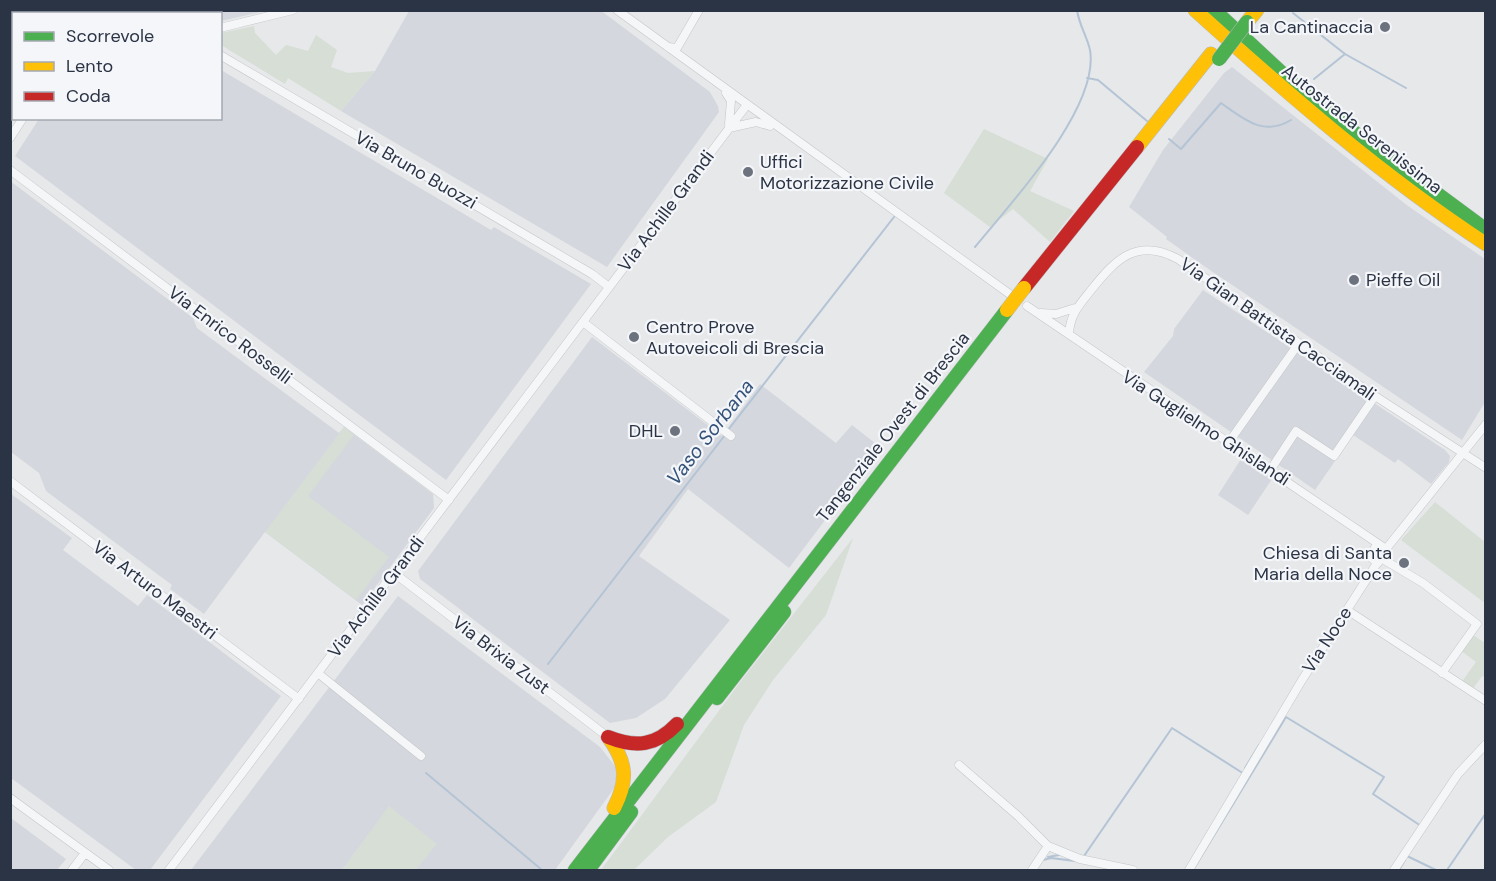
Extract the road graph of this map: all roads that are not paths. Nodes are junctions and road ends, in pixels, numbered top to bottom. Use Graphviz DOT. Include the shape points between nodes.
graph roads {
  1 [pos="293,10"];
  2 [pos="617,10"];
  3 [pos="699,10"];
  4 [pos="1195,10"];
  5 [pos="1214,10"];
  6 [pos="1249,14"];
  7 [pos="222,28"];
  8 [pos="644,31"];
  9 [pos="666,47"];
  10 [pos="677,48"];
  11 [pos="222,56"];
  12 [pos="704,74"];
  13 [pos="723,89"];
  14 [pos="749,108"];
  15 [pos="23,120"];
  16 [pos="742,124"];
  17 [pos="777,128"];
  18 [pos="728,129"];
  19 [pos="10,138"];
  20 [pos="10,170"];
  21 [pos="1485,230"];
  22 [pos="1485,244"];
  23 [pos="609,287"];
  24 [pos="1011,295"];
  25 [pos="1029,299"];
  26 [pos="1075,308"];
  27 [pos="1011,312"];
  28 [pos="583,322"];
  29 [pos="1069,334"];
  30 [pos="1299,343"];
  31 [pos="1375,396"];
  32 [pos="1485,424"];
  33 [pos="731,436"];
  34 [pos="1229,442"];
  35 [pos="1464,453"];
  36 [pos="1485,468"];
  37 [pos="1270,469"];
  38 [pos="10,481"];
  39 [pos="449,500"];
  40 [pos="1377,544"];
  41 [pos="1386,549"];
  42 [pos="1379,560"];
  43 [pos="394,573"];
  44 [pos="1347,610"];
  45 [pos="733,663"];
  46 [pos="1442,673"];
  47 [pos="319,674"];
  48 [pos="299,699"];
  49 [pos="1485,701"];
  50 [pos="608,736"];
  51 [pos="1485,744"];
  52 [pos="421,756"];
  53 [pos="959,765"];
  54 [pos="10,798"];
  55 [pos="1048,846"];
  56 [pos="85,853"];
  57 [pos="581,868"];
  58 [pos="72,870"];
  59 [pos="109,870"];
  60 [pos="169,870"];
  61 [pos="1032,870"];
  62 [pos="1133,870"];
  63 [pos="1189,870"];
  64 [pos="1394,870"];
  1 -- 7 [label="street"];
  2 -- 8 [label="street"];
  3 -- 10 [label="street"];
  4 -- 22 [label="highway, Autostrada Serenissima" via="1307,113 1392,180"];
  5 -- 21 [label="highway, Autostrada Serenissima" via="1313,102"];
  6 -- 25 [label="highway, Tangenziale Ovest di Brescia"];
  8 -- 9 [label="street"];
  8 -- 10 [label="street"];
  9 -- 10 [label="street"];
  9 -- 12 [label="street"];
  10 -- 12 [label="street"];
  11 -- 23 [label="street, Via Bruno Buozzi"];
  12 -- 13 [label="street"];
  13 -- 14 [label="street"];
  13 -- 18 [label="street" via="731,101"];
  14 -- 16 [label="street"];
  14 -- 17 [label="street"];
  14 -- 18 [label="street, Via Achille Grandi"];
  15 -- 19 [label="street"];
  16 -- 17 [label="street" via="756,122"];
  16 -- 18 [label="street"];
  17 -- 24 [label="street"];
  18 -- 23 [label="street, Via Achille Grandi"];
  20 -- 39 [label="street, Via Enrico Rosselli"];
  23 -- 28 [label="street, Via Achille Grandi"];
  25 -- 26 [label="street" via="1056,314"];
  25 -- 27 [label="highway, Tangenziale Ovest di Brescia"];
  25 -- 29 [label="street, Via Guglielmo Ghislandi"];
  26 -- 29 [label="street, Via Gian Battista Cacciamali"];
  26 -- 30 [label="street, Via Gian Battista Cacciamali" via="1112,264 1124,256 1160,251 1178,259"];
  27 -- 45 [label="highway, Tangenziale Ovest di Brescia"];
  27 -- 57 [label="highway, Tangenziale Ovest di Brescia" via="663,768"];
  28 -- 33 [label="street"];
  28 -- 39 [label="street, Via Achille Grandi"];
  29 -- 34 [label="street, Via Guglielmo Ghislandi"];
  30 -- 31 [label="street, Via Gian Battista Cacciamali"];
  30 -- 34 [label="street"];
  31 -- 35 [label="street, Via Gian Battista Cacciamali"];
  31 -- 37 [label="street" via="1334,456 1296,431"];
  32 -- 35 [label="street, Via Noce"];
  34 -- 37 [label="street, Via Guglielmo Ghislandi"];
  35 -- 36 [label="street, Via Gian Battista Cacciamali"];
  35 -- 41 [label="street, Via Noce"];
  37 -- 40 [label="street, Via Guglielmo Ghislandi"];
  38 -- 48 [label="street, Via Arturo Maestri"];
  39 -- 43 [label="street, Via Achille Grandi"];
  40 -- 41 [label="street, Via Guglielmo Ghislandi"];
  40 -- 42 [label="street" via="1370,557"];
  41 -- 42 [label="street, Via Noce"];
  42 -- 44 [label="street, Via Noce"];
  42 -- 46 [label="street" via="1423,583 1477,624"];
  43 -- 47 [label="street, Via Achille Grandi"];
  43 -- 50 [label="street, Via Brixia Zust"];
  44 -- 46 [label="street"];
  44 -- 63 [label="street, Via Noce"];
  45 -- 50 [label="highway" via="715,676 669,732 653,744 634,746"];
  45 -- 57 [label="highway, Tangenziale Ovest di Brescia"];
  46 -- 49 [label="street"];
  47 -- 48 [label="street, Via Achille Grandi"];
  47 -- 52 [label="street"];
  48 -- 60 [label="street, Via Achille Grandi"];
  50 -- 57 [label="highway" via="624,762 625,783"];
  51 -- 64 [label="street" via="1458,774"];
  53 -- 55 [label="street"];
  54 -- 56 [label="street"];
  55 -- 61 [label="street"];
  55 -- 62 [label="street" via="1080,859"];
  56 -- 58 [label="street"];
  56 -- 59 [label="street"];
}
